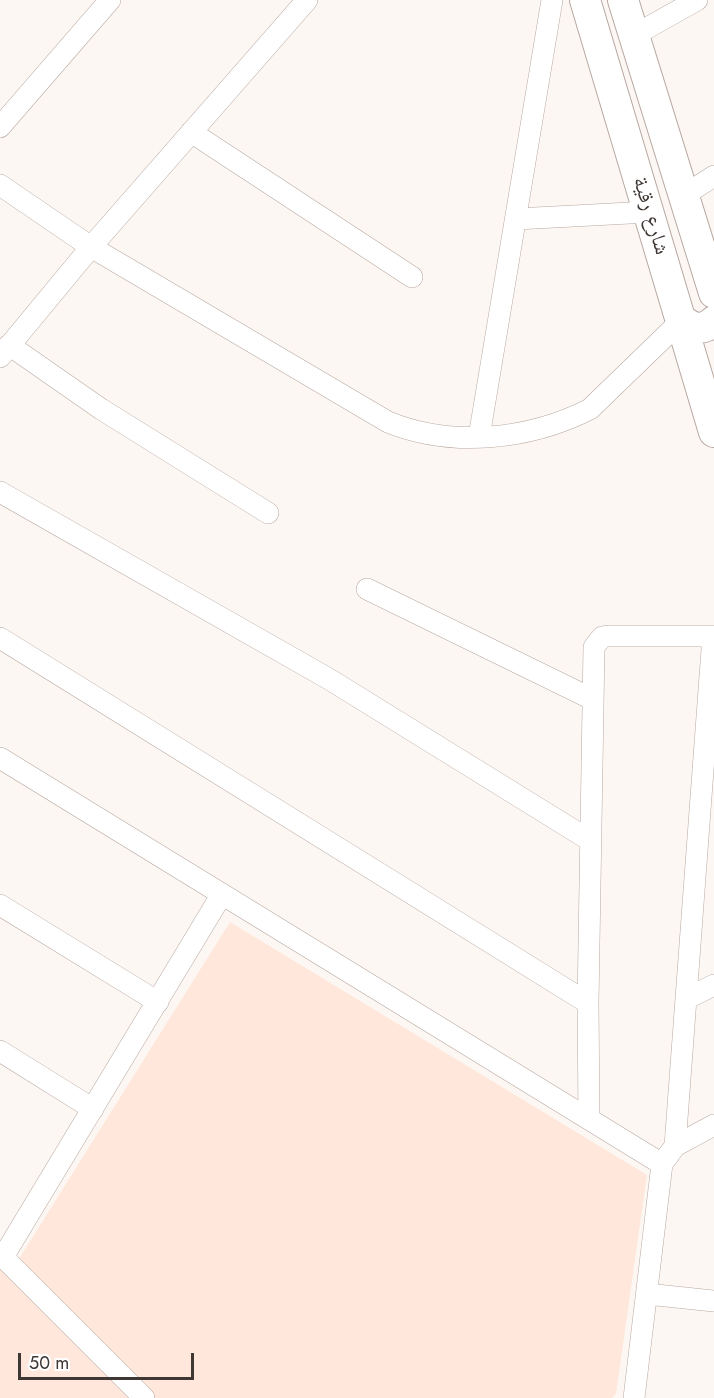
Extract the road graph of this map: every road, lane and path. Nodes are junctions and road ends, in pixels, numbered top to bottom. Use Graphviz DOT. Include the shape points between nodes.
graph roads {
  1 [pos="110,0"];
  2 [pos="306,0"];
  3 [pos="552,0"];
  4 [pos="585,0"];
  5 [pos="622,0"];
  6 [pos="697,0"];
  7 [pos="633,36"];
  8 [pos="0,127"];
  9 [pos="191,132"];
  10 [pos="714,176"];
  11 [pos="0,184"];
  12 [pos="683,196"];
  13 [pos="649,212"];
  14 [pos="516,219"];
  15 [pos="91,247"];
  16 [pos="412,277"];
  17 [pos="714,293"];
  18 [pos="682,321"];
  19 [pos="714,321"];
  20 [pos="5,351"];
  21 [pos="712,418"];
  22 [pos="479,437"];
  23 [pos="0,492"];
  24 [pos="268,513"];
  25 [pos="367,589"];
  26 [pos="714,636"];
  27 [pos="0,638"];
  28 [pos="592,699"];
  29 [pos="0,758"];
  30 [pos="591,841"];
  31 [pos="714,872"];
  32 [pos="694,884"];
  33 [pos="222,894"];
  34 [pos="0,905"];
  35 [pos="714,985"];
  36 [pos="686,999"];
  37 [pos="158,1002"];
  38 [pos="588,1003"];
  39 [pos="0,1051"];
  40 [pos="93,1109"];
  41 [pos="589,1119"];
  42 [pos="714,1125"];
  43 [pos="675,1146"];
  44 [pos="662,1164"];
  45 [pos="646,1294"];
  46 [pos="714,1301"];
  47 [pos="144,1398"];
  48 [pos="634,1398"];
  1 -- 8 [label="street"];
  2 -- 9 [label="street"];
  3 -- 14 [label="street"];
  4 -- 13 [label="street, شارع رقية"];
  5 -- 7 [label="street, شارع رقية"];
  6 -- 7 [label="street"];
  7 -- 12 [label="street, شارع رقية"];
  9 -- 15 [label="street"];
  9 -- 16 [label="street"];
  10 -- 12 [label="street"];
  11 -- 15 [label="street"];
  12 -- 17 [label="street, شارع رقية"];
  13 -- 14 [label="street"];
  13 -- 18 [label="street, شارع رقية"];
  14 -- 22 [label="street"];
  15 -- 20 [label="street"];
  15 -- 22 [label="street" via="388,422 418,433"];
  18 -- 19 [label="street" via="699,328"];
  18 -- 21 [label="street, شارع رقية"];
  18 -- 22 [label="street" via="590,409 534,431"];
  20 -- 24 [label="street"];
  23 -- 30 [label="street" via="329,679"];
  25 -- 28 [label="street"];
  26 -- 28 [label="street" via="602,637 594,647"];
  26 -- 32 [label="street"];
  27 -- 38 [label="street"];
  28 -- 30 [label="street"];
  29 -- 33 [label="street"];
  30 -- 38 [label="street"];
  31 -- 32 [label="street"];
  32 -- 36 [label="street"];
  33 -- 37 [label="street"];
  33 -- 41 [label="street"];
  34 -- 37 [label="street"];
  35 -- 36 [label="street"];
  36 -- 43 [label="street"];
  37 -- 40 [label="street"];
  38 -- 41 [label="street"];
  39 -- 40 [label="street"];
  40 -- 47 [label="street" via="3,1257"];
  41 -- 44 [label="street"];
  42 -- 43 [label="street"];
  43 -- 44 [label="street"];
  44 -- 45 [label="street"];
  45 -- 46 [label="street"];
  45 -- 48 [label="street"];
}
